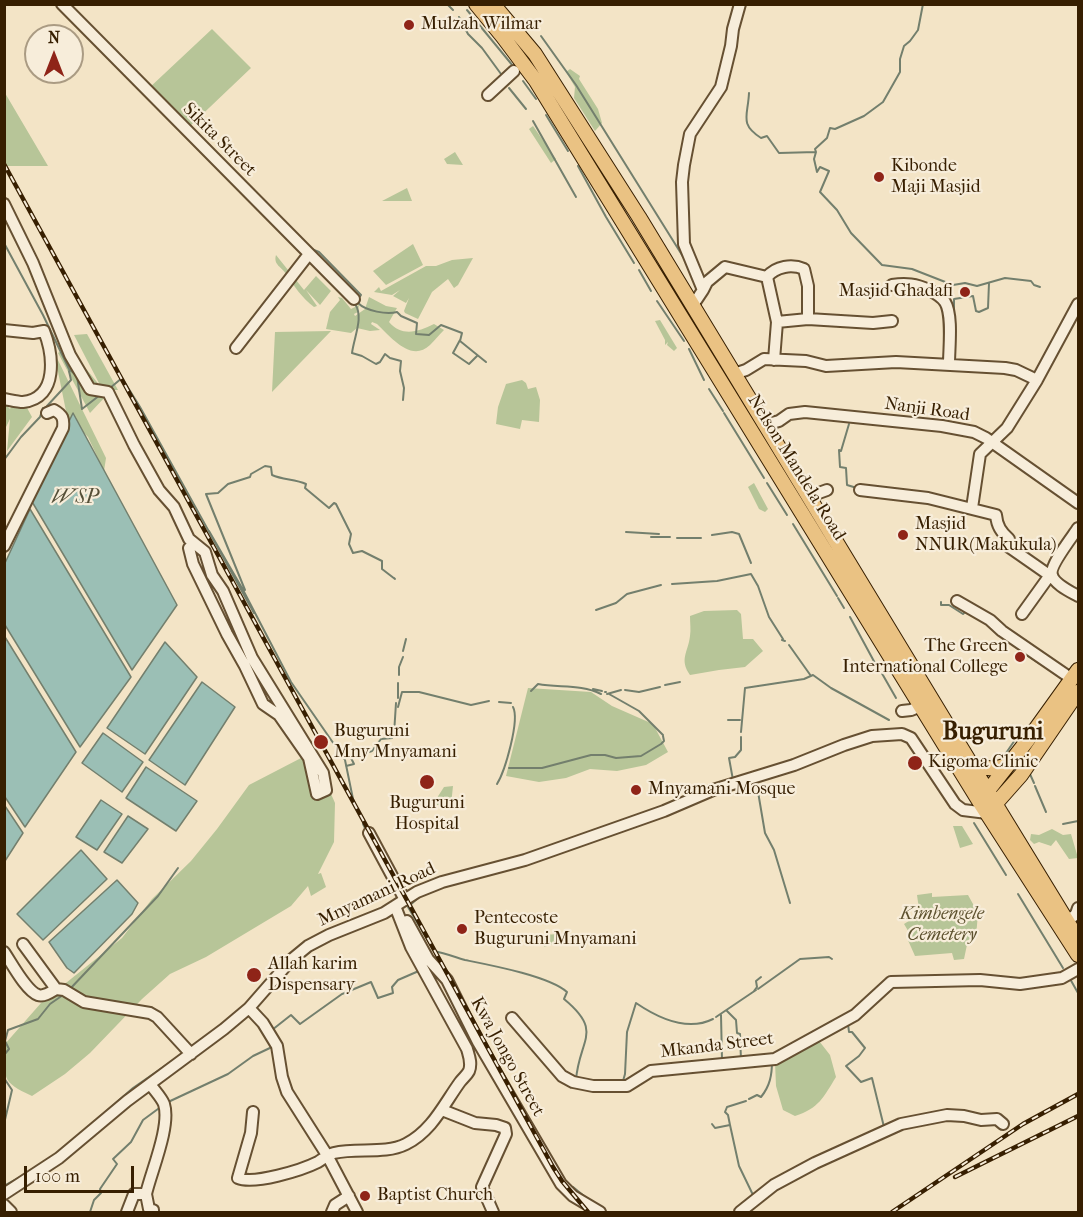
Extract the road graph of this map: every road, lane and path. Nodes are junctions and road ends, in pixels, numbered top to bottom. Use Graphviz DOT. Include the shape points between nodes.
graph roads {
  1 [pos="62,4"];
  2 [pos="476,4"];
  3 [pos="493,4"];
  4 [pos="740,4"];
  5 [pos="514,71"];
  6 [pos="488,95"];
  7 [pos="4,204"];
  8 [pos="309,254"];
  9 [pos="767,277"];
  10 [pos="892,285"];
  11 [pos="699,287"];
  12 [pos="354,299"];
  13 [pos="1078,304"];
  14 [pos="693,305"];
  15 [pos="808,319"];
  16 [pos="892,321"];
  17 [pos="777,322"];
  18 [pos="4,330"];
  19 [pos="236,348"];
  20 [pos="774,360"];
  21 [pos="949,364"];
  22 [pos="731,368"];
  23 [pos="720,380"];
  24 [pos="1037,380"];
  25 [pos="44,390"];
  26 [pos="4,399"];
  27 [pos="33,399"];
  28 [pos="47,412"];
  29 [pos="765,425"];
  30 [pos="993,443"];
  31 [pos="159,490"];
  32 [pos="827,490"];
  33 [pos="860,490"];
  34 [pos="816,494"];
  35 [pos="1078,503"];
  36 [pos="972,508"];
  37 [pos="1078,528"];
  38 [pos="4,546"];
  39 [pos="189,548"];
  40 [pos="212,575"];
  41 [pos="1051,576"];
  42 [pos="1075,594"];
  43 [pos="957,601"];
  44 [pos="1022,614"];
  45 [pos="1076,674"];
  46 [pos="1078,692"];
  47 [pos="921,705"];
  48 [pos="902,711"];
  49 [pos="1012,762"];
  50 [pos="970,763"];
  51 [pos="980,801"];
  52 [pos="992,809"];
  53 [pos="369,832"];
  54 [pos="400,904"];
  55 [pos="1078,908"];
  56 [pos="1068,921"];
  57 [pos="1078,939"];
  58 [pos="23,944"];
  59 [pos="4,952"];
  60 [pos="1078,955"];
  61 [pos="1078,969"];
  62 [pos="56,989"];
  63 [pos="249,1008"];
  64 [pos="512,1018"];
  65 [pos="191,1054"];
  66 [pos="150,1084"];
  67 [pos="442,1110"];
  68 [pos="253,1112"];
  69 [pos="1004,1124"];
  70 [pos="327,1155"];
  71 [pos="4,1194"];
  72 [pos="146,1194"];
  73 [pos="349,1196"];
  74 [pos="4,1205"];
  75 [pos="11,1212"];
  76 [pos="127,1212"];
  77 [pos="153,1212"];
  78 [pos="332,1212"];
  79 [pos="357,1212"];
  80 [pos="493,1212"];
  81 [pos="600,1212"];
  82 [pos="740,1212"];
  1 -- 8 [label="street, Sikita Street"];
  2 -- 23 [label="main road, Nelson Mandela Road" via="536,81"];
  3 -- 14 [label="main road, Nelson Mandela Road" via="541,64"];
  4 -- 11 [label="street" via="722,87 690,134 684,165 684,244"];
  5 -- 6 [label="street"];
  7 -- 31 [label="street" via="33,263 69,355 90,389 106,391 111,398"];
  8 -- 12 [label="street, Sikita Street"];
  8 -- 19 [label="street"];
  9 -- 11 [label="street" via="725,267"];
  9 -- 15 [label="street" via="782,267 804,269"];
  9 -- 17 [label="street"];
  10 -- 21 [label="street" via="921,286 945,302"];
  11 -- 14 [label="street"];
  13 -- 24 [label="street"];
  14 -- 22 [label="main road, Nelson Mandela Road"];
  15 -- 16 [label="street"];
  15 -- 17 [label="street"];
  17 -- 20 [label="street"];
  18 -- 25 [label="street" via="44,331 52,362"];
  20 -- 21 [label="street" via="826,366"];
  20 -- 22 [label="street" via="764,359 746,370"];
  21 -- 24 [label="street" via="1005,368"];
  22 -- 23 [label="street"];
  22 -- 29 [label="main road, Nelson Mandela Road"];
  23 -- 47 [label="main road, Nelson Mandela Road"];
  24 -- 30 [label="street"];
  25 -- 27 [label="street"];
  25 -- 28 [label="street"];
  26 -- 27 [label="street"];
  27 -- 28 [label="street" via="35,405"];
  28 -- 38 [label="street" via="61,414 63,428"];
  29 -- 30 [label="street, Nanji Road" via="789,414 805,412 961,429"];
  29 -- 50 [label="main road, Nelson Mandela Road"];
  30 -- 35 [label="street, Nanji Road"];
  30 -- 36 [label="street" via="981,452"];
  31 -- 39 [label="street"];
  31 -- 40 [label="street" via="174,507 189,539 205,552"];
  32 -- 34 [label="street"];
  33 -- 36 [label="street"];
  36 -- 41 [label="street" via="996,515 997,524 1009,539 1009,547"];
  37 -- 41 [label="street"];
  39 -- 40 [label="street"];
  39 -- 40 [label="street" via="193,564 263,704 279,715 309,758 317,794 326,790 323,773 252,658"];
  41 -- 42 [label="street"];
  41 -- 44 [label="street"];
  43 -- 45 [label="street"];
  45 -- 49 [label="main road"];
  46 -- 52 [label="main road" via="1021,775"];
  47 -- 48 [label="street"];
  47 -- 51 [label="main road, Nelson Mandela Road"];
  49 -- 50 [label="main road" via="985,769"];
  49 -- 51 [label="main road"];
  50 -- 51 [label="main road, Nelson Mandela Road"];
  51 -- 52 [label="main road"];
  51 -- 52 [label="street"];
  51 -- 54 [label="street, Mnyamani Road" via="963,810 950,798 911,738 903,734 873,736 525,860 425,888"];
  52 -- 56 [label="main road"];
  52 -- 60 [label="main road"];
  53 -- 54 [label="street"];
  54 -- 63 [label="street, Mnyamani Road" via="308,946"];
  54 -- 67 [label="street, Kwa Jongo Street" via="411,947 470,1057 468,1073"];
  54 -- 81 [label="street, Kwa Jongo Street" via="428,959 447,980 478,1042 561,1184"];
  55 -- 56 [label="street"];
  56 -- 57 [label="main road"];
  58 -- 62 [label="street"];
  59 -- 62 [label="street" via="35,994"];
  61 -- 64 [label="street, Mkanda Street" via="1062,978 1020,984 980,980 891,982 855,1015 775,1059 651,1071 627,1086 592,1086 562,1076"];
  62 -- 65 [label="street" via="84,1002 150,1013"];
  63 -- 65 [label="street, Mnyamani Road"];
  63 -- 70 [label="street" via="278,1046 287,1092"];
  65 -- 66 [label="street, Mnyamani Road"];
  66 -- 71 [label="street, Mnyamani Road" via="59,1158"];
  66 -- 72 [label="street" via="164,1104 165,1124"];
  67 -- 70 [label="street, Kwa Jongo Street" via="406,1144"];
  67 -- 80 [label="street" via="475,1123 505,1128 507,1134 482,1187"];
  68 -- 70 [label="street, Kwa Jongo Street" via="238,1178 263,1178 309,1166"];
  69 -- 82 [label="street" via="997,1119 947,1115 901,1124 774,1185"];
  70 -- 73 [label="street"];
  72 -- 76 [label="street" via="134,1194"];
  72 -- 77 [label="street"];
  73 -- 78 [label="street" via="335,1205"];
  73 -- 79 [label="street"];
  74 -- 75 [label="street"];
}
